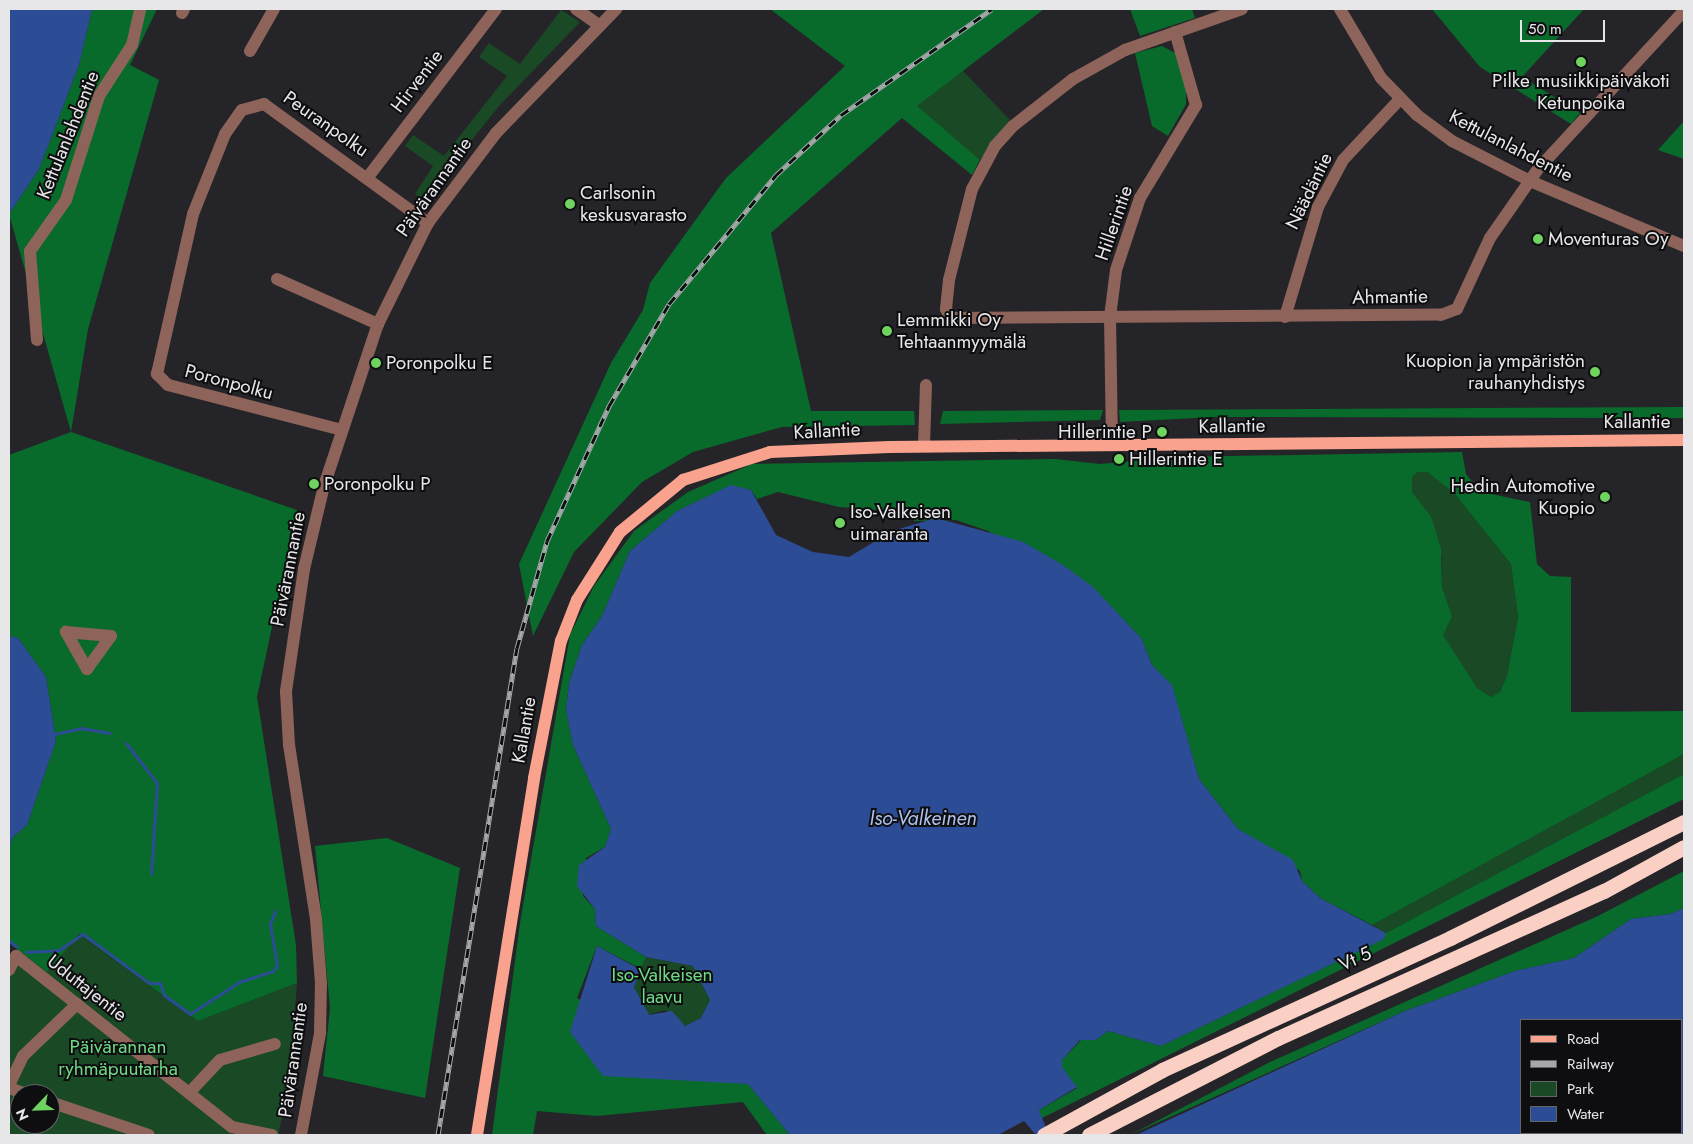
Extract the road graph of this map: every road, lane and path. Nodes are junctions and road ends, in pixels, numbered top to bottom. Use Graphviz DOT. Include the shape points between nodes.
graph roads {
  1 [pos="140,9"];
  2 [pos="274,9"];
  3 [pos="496,9"];
  4 [pos="576,9"];
  5 [pos="616,9"];
  6 [pos="1242,9"];
  7 [pos="1340,9"];
  8 [pos="1684,11"];
  9 [pos="600,26"];
  10 [pos="1175,32"];
  11 [pos="250,51"];
  12 [pos="1400,99"];
  13 [pos="368,177"];
  14 [pos="1530,181"];
  15 [pos="428,222"];
  16 [pos="187,241"];
  17 [pos="1684,246"];
  18 [pos="277,279"];
  19 [pos="1110,317"];
  20 [pos="1285,317"];
  21 [pos="378,324"];
  22 [pos="37,340"];
  23 [pos="926,385"];
  24 [pos="342,430"];
  25 [pos="1684,440"];
  26 [pos="1112,444"];
  27 [pos="924,446"];
  28 [pos="1684,822"];
  29 [pos="1684,847"];
  30 [pos="9,970"];
  31 [pos="77,1004"];
  32 [pos="275,1044"];
  33 [pos="9,1086"];
  34 [pos="189,1093"];
  35 [pos="60,1105"];
  36 [pos="228,1131"];
  37 [pos="1049,1132"];
  38 [pos="149,1135"];
  39 [pos="272,1135"];
  40 [pos="301,1135"];
  41 [pos="477,1135"];
  42 [pos="1088,1135"];
  1 -- 22 [label="street, Kettulanlahdentie" via="132,45 99,96 66,200 30,251 28,269"];
  2 -- 11 [label="street"];
  3 -- 13 [label="street, Hirventie"];
  4 -- 9 [label="street"];
  5 -- 9 [label="street, Päivärannantie"];
  6 -- 10 [label="street"];
  7 -- 12 [label="street, Kettulanlahdentie" via="1356,42"];
  8 -- 14 [label="street, Ahmantie"];
  9 -- 15 [label="street, Päivärannantie" via="496,133"];
  10 -- 19 [label="street, Hillerintie" via="1196,105 1140,198 1116,270"];
  10 -- 19 [label="street, Ahmantie" via="1125,50 1073,79 1013,126 995,146 972,188 956,241 947,315 955,319"];
  12 -- 14 [label="street, Kettulanlahdentie" via="1452,141"];
  12 -- 20 [label="street, Näädäntie" via="1343,160 1318,206"];
  13 -- 15 [label="street, Peuranpolku"];
  13 -- 16 [label="street, Peuranpolku" via="278,111 254,104 242,110 225,134"];
  14 -- 17 [label="street, Kettulanlahdentie"];
  14 -- 20 [label="street, Ahmantie" via="1490,238 1457,309 1440,315"];
  15 -- 21 [label="street, Päivärannantie"];
  16 -- 24 [label="street, Poronpolku" via="156,368 160,379 168,385"];
  18 -- 21 [label="street"];
  19 -- 20 [label="street, Ahmantie"];
  19 -- 26 [label="street, Hillerintie"];
  21 -- 24 [label="street, Päivärannantie"];
  23 -- 27 [label="street"];
  24 -- 40 [label="street, Päivärannantie" via="304,568 286,691 289,745 321,983 320,1033"];
  25 -- 26 [label="main road, Kallantie"];
  26 -- 27 [label="main road, Kallantie"];
  27 -- 41 [label="main road, Kallantie" via="770,452 723,465 683,480 658,498 620,532 598,564 561,641 546,707"];
  28 -- 37 [label="highway, Vt 5" via="1484,922 1162,1070"];
  29 -- 42 [label="highway" via="1586,899 1278,1038"];
  30 -- 31 [label="street, Uduttajentie" via="16,956"];
  31 -- 33 [label="street" via="23,1056"];
  31 -- 34 [label="street, Uduttajentie"];
  32 -- 34 [label="street" via="220,1060"];
  34 -- 36 [label="street, Uduttajentie"];
  35 -- 38 [label="street"];
  36 -- 39 [label="street, Uduttajentie"];
}
